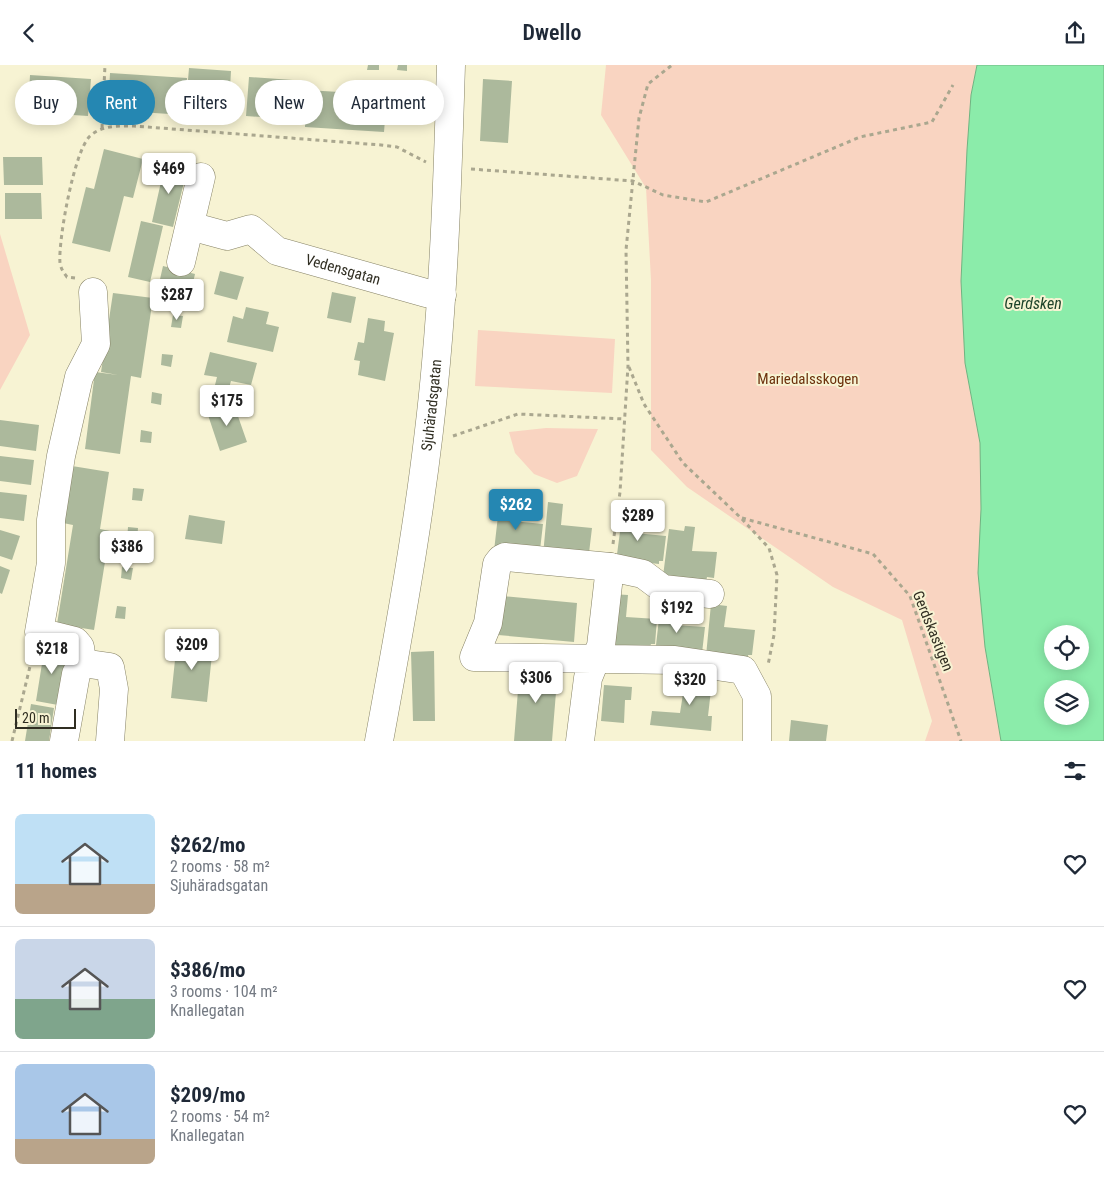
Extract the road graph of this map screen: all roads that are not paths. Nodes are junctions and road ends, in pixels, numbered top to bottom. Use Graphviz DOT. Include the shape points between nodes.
graph roads {
  1 [pos="451,65"];
  2 [pos="201,177"];
  3 [pos="190,226"];
  4 [pos="181,262"];
  5 [pos="93,292"];
  6 [pos="442,295"];
  7 [pos="610,567"];
  8 [pos="710,594"];
  9 [pos="597,659"];
  10 [pos="82,663"];
  11 [pos="64,741"];
  12 [pos="110,741"];
  13 [pos="378,741"];
  14 [pos="580,741"];
  15 [pos="757,741"];
  1 -- 6 [label="street, Sjuhäradsgatan"];
  2 -- 3 [label="street"];
  3 -- 4 [label="street"];
  3 -- 6 [label="street, Vedensgatan" via="227,236 252,229 277,251"];
  5 -- 10 [label="street" via="96,344 79,377 61,456 50,520 51,563 39,632 75,641 80,647"];
  6 -- 13 [label="street, Sjuhäradsgatan" via="412,557"];
  7 -- 8 [label="street" via="643,573 663,589"];
  7 -- 9 [label="street"];
  7 -- 9 [label="street" via="501,559 497,564 488,623 474,657"];
  9 -- 14 [label="street" via="588,678"];
  9 -- 15 [label="street" via="675,660 743,670 757,696"];
  10 -- 11 [label="street" via="76,674"];
  10 -- 12 [label="street" via="110,667 114,689"];
}
